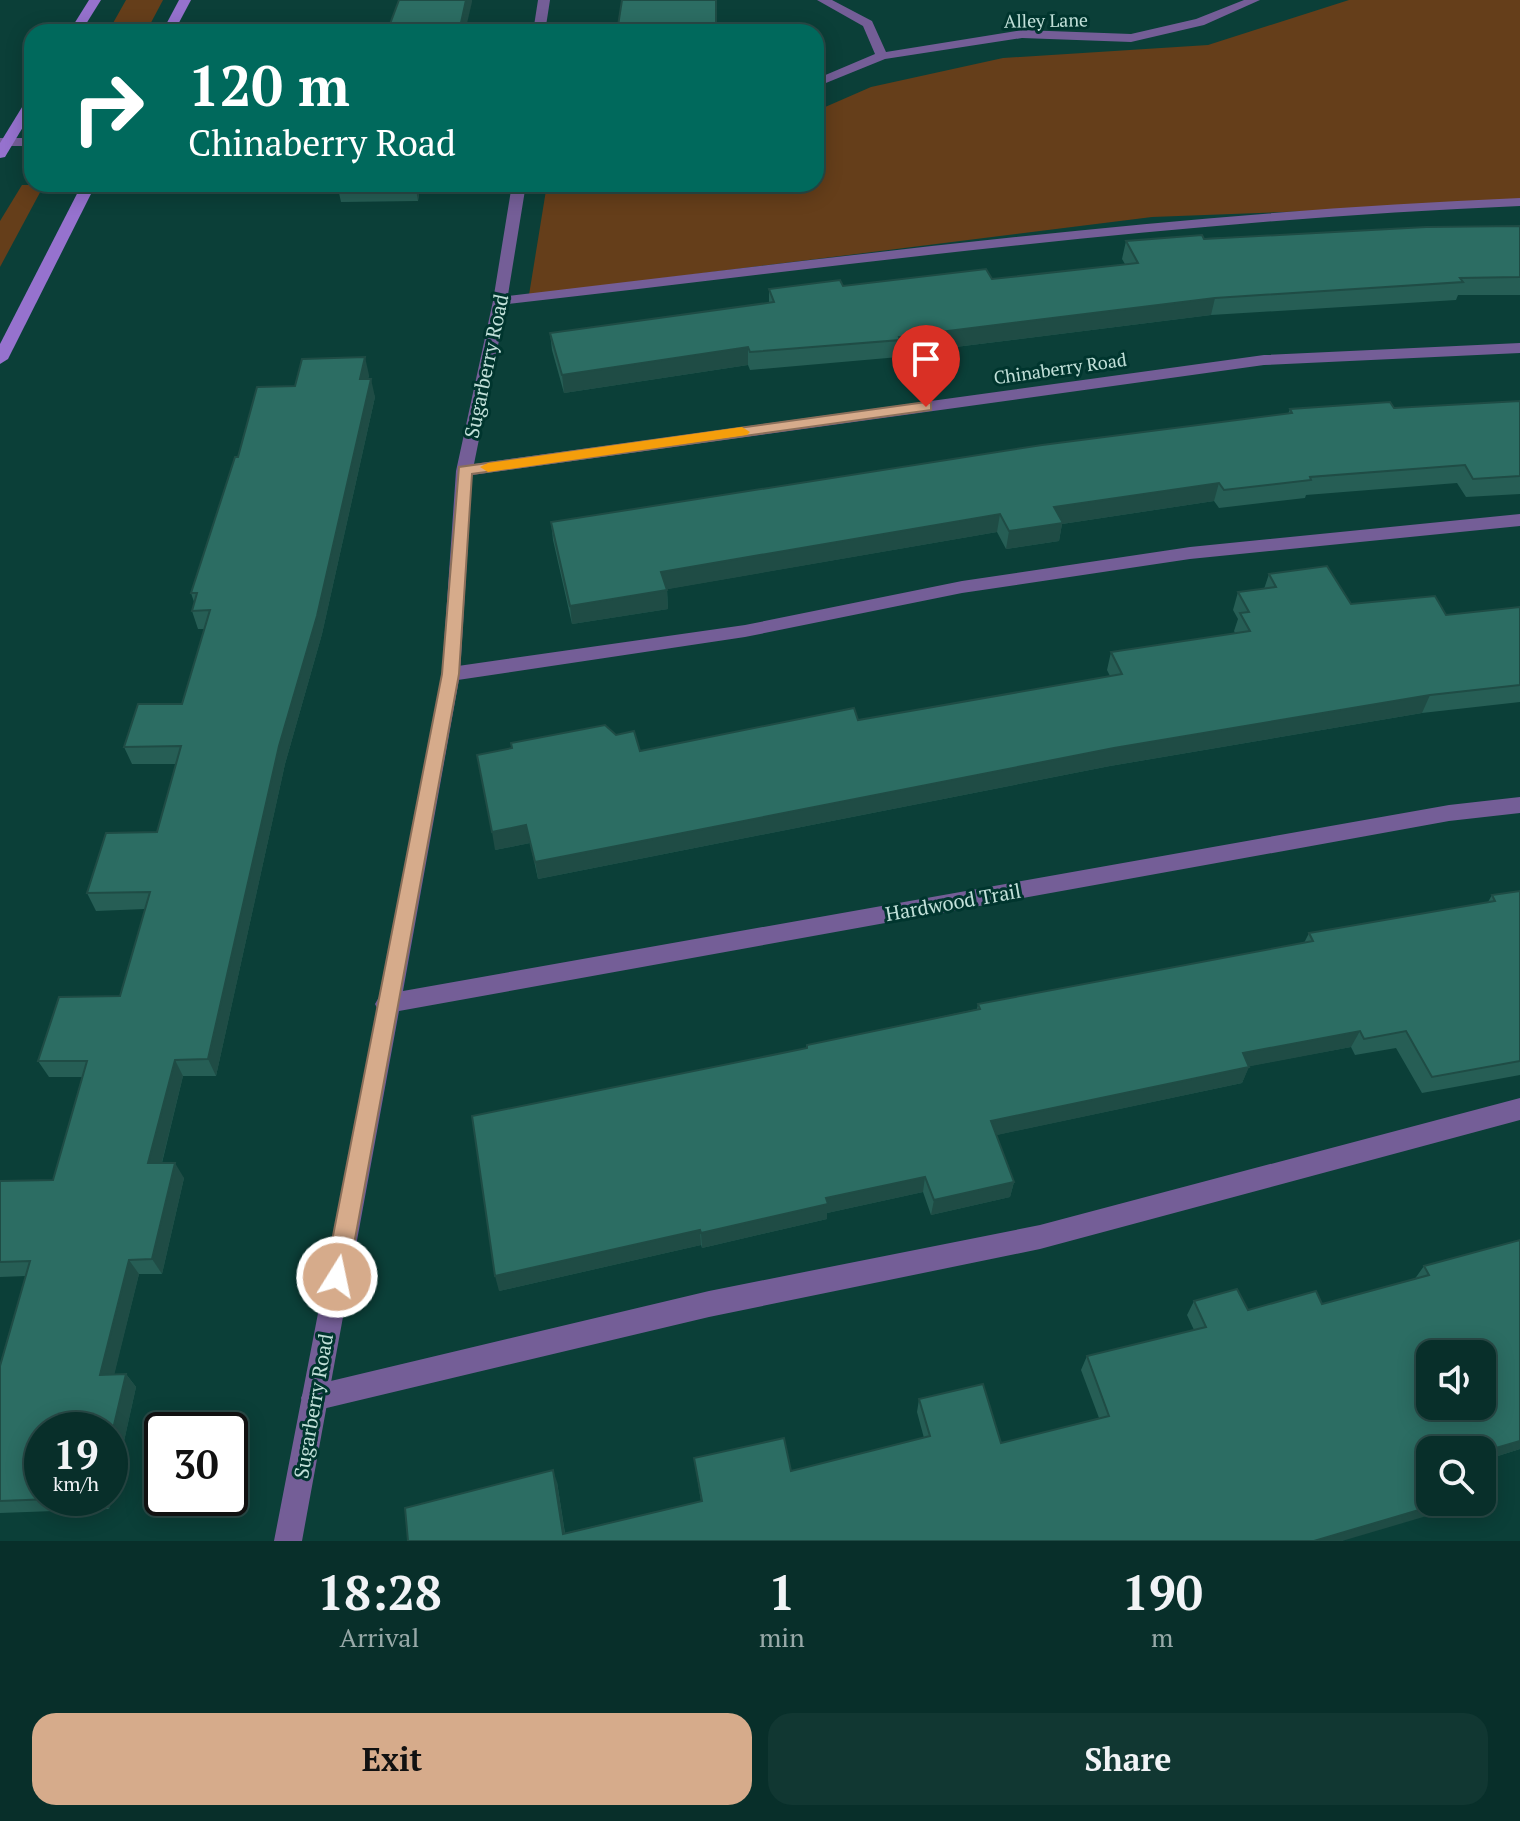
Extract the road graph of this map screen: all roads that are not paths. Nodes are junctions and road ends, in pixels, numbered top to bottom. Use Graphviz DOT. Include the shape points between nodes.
graph roads {
  1 [pos="95,0"];
  2 [pos="185,0"];
  3 [pos="544,0"];
  4 [pos="823,0"];
  5 [pos="1254,0"];
  6 [pos="80,24"];
  7 [pos="172,24"];
  8 [pos="540,24"];
  9 [pos="882,56"];
  10 [pos="824,80"];
  11 [pos="24,114"];
  12 [pos="24,143"];
  13 [pos="2,146"];
  14 [pos="85,192"];
  15 [pos="518,192"];
  16 [pos="1520,202"];
  17 [pos="500,301"];
  18 [pos="1520,348"];
  19 [pos="0,359"];
  20 [pos="464,471"];
  21 [pos="1520,520"];
  22 [pos="451,674"];
  23 [pos="1520,805"];
  24 [pos="386,1004"];
  25 [pos="1520,1109"];
  26 [pos="314,1398"];
  27 [pos="288,1541"];
  1 -- 6 [label="main road"];
  2 -- 7 [label="main road"];
  3 -- 8 [label="street"];
  4 -- 9 [label="street" via="868,24"];
  5 -- 9 [label="street, Alley Lane" via="1200,22 1131,38 1022,34"];
  9 -- 10 [label="street, Alley Lane"];
  11 -- 13 [label="main road"];
  12 -- 13 [label="street"];
  14 -- 19 [label="main road"];
  15 -- 17 [label="street, Sugarberry Road"];
  16 -- 17 [label="street" via="1225,218"];
  17 -- 20 [label="street, Sugarberry Road"];
  18 -- 20 [label="street, Chinaberry Road" via="1264,360"];
  20 -- 22 [label="street, Sugarberry Road"];
  21 -- 22 [label="street" via="1190,553 962,587 745,631"];
  22 -- 24 [label="street, Sugarberry Road"];
  23 -- 24 [label="street, Hardwood Trail" via="1449,813"];
  24 -- 26 [label="street, Sugarberry Road"];
  25 -- 26 [label="street" via="1040,1237 709,1304"];
  26 -- 27 [label="street, Sugarberry Road"];
}
